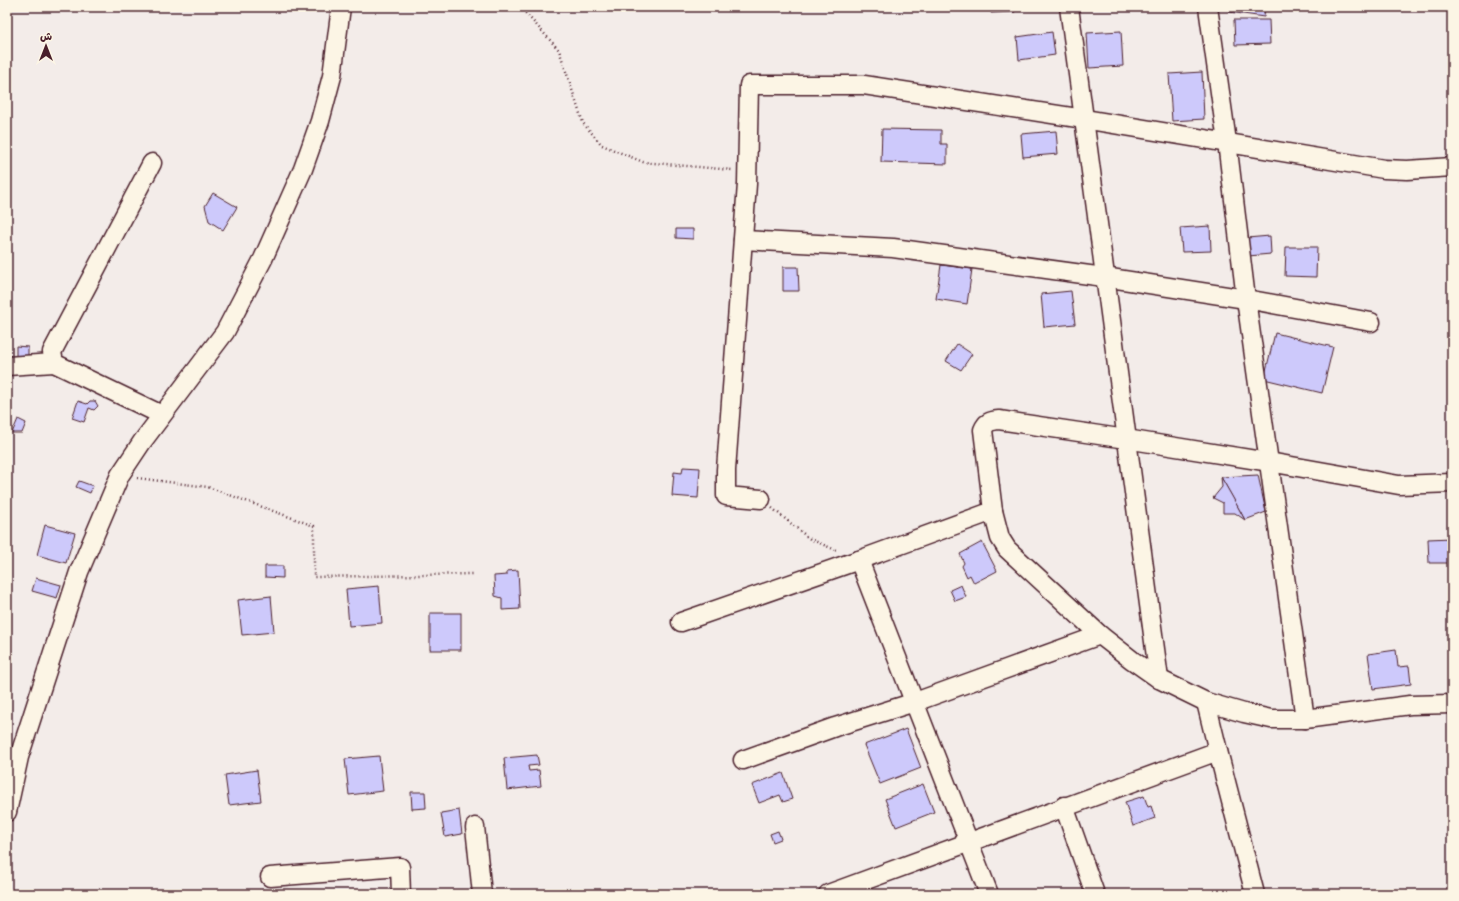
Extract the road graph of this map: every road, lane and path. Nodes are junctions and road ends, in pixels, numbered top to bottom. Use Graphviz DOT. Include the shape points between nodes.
graph roads {
  1 [pos="341,7"];
  2 [pos="520,7"];
  3 [pos="1070,7"];
  4 [pos="1208,7"];
  5 [pos="1084,119"];
  6 [pos="1227,142"];
  7 [pos="152,163"];
  8 [pos="1452,167"];
  9 [pos="747,184"];
  10 [pos="743,240"];
  11 [pos="1104,277"];
  12 [pos="1246,299"];
  13 [pos="1371,322"];
  14 [pos="54,363"];
  15 [pos="7,366"];
  16 [pos="162,415"];
  17 [pos="1126,438"];
  18 [pos="1269,462"];
  19 [pos="120,475"];
  20 [pos="1452,483"];
  21 [pos="761,499"];
  22 [pos="993,511"];
  23 [pos="858,560"];
  24 [pos="473,574"];
  25 [pos="681,622"];
  26 [pos="1100,635"];
  27 [pos="1159,678"];
  28 [pos="915,702"];
  29 [pos="1206,702"];
  30 [pos="1452,704"];
  31 [pos="1305,719"];
  32 [pos="1218,751"];
  33 [pos="743,760"];
  34 [pos="1064,806"];
  35 [pos="7,812"];
  36 [pos="475,827"];
  37 [pos="968,843"];
  38 [pos="270,877"];
  39 [pos="401,894"];
  40 [pos="482,894"];
  41 [pos="828,894"];
  42 [pos="989,894"];
  43 [pos="1095,894"];
  44 [pos="1255,894"];
  1 -- 16 [label="street" via="332,76 320,121 300,176 263,259 225,332"];
  2 -- 9 [label="path" via="559,50 583,123 602,145 643,162 736,170"];
  3 -- 5 [label="street"];
  4 -- 6 [label="street"];
  5 -- 6 [label="street"];
  5 -- 9 [label="street" via="864,85 749,84"];
  5 -- 11 [label="street"];
  6 -- 8 [label="street" via="1384,169"];
  6 -- 12 [label="street"];
  7 -- 14 [label="street" via="52,352"];
  9 -- 10 [label="street"];
  10 -- 11 [label="street" via="893,248"];
  10 -- 21 [label="street" via="726,496"];
  11 -- 12 [label="street"];
  11 -- 17 [label="street"];
  12 -- 13 [label="street"];
  12 -- 18 [label="street"];
  14 -- 15 [label="street"];
  14 -- 16 [label="street"];
  16 -- 19 [label="street"];
  17 -- 18 [label="street"];
  17 -- 22 [label="street" via="999,420 990,421 982,430"];
  17 -- 27 [label="street"];
  18 -- 20 [label="street" via="1399,485"];
  18 -- 31 [label="street"];
  19 -- 24 [label="path" via="208,487 314,526 314,577"];
  19 -- 35 [label="street" via="79,572 19,757"];
  21 -- 23 [label="path" via="810,539"];
  22 -- 23 [label="street"];
  22 -- 26 [label="street" via="1000,538 1007,549"];
  23 -- 25 [label="street"];
  23 -- 28 [label="street"];
  26 -- 27 [label="street"];
  26 -- 28 [label="street"];
  27 -- 29 [label="street"];
  28 -- 33 [label="street" via="834,727"];
  28 -- 37 [label="street"];
  29 -- 31 [label="street" via="1271,718"];
  29 -- 32 [label="street"];
  30 -- 31 [label="street" via="1410,705"];
  32 -- 34 [label="street"];
  32 -- 44 [label="street"];
  34 -- 37 [label="street"];
  34 -- 43 [label="street"];
  36 -- 40 [label="street"];
  37 -- 41 [label="street"];
  37 -- 42 [label="street"];
  38 -- 39 [label="street" via="400,867"];
}
